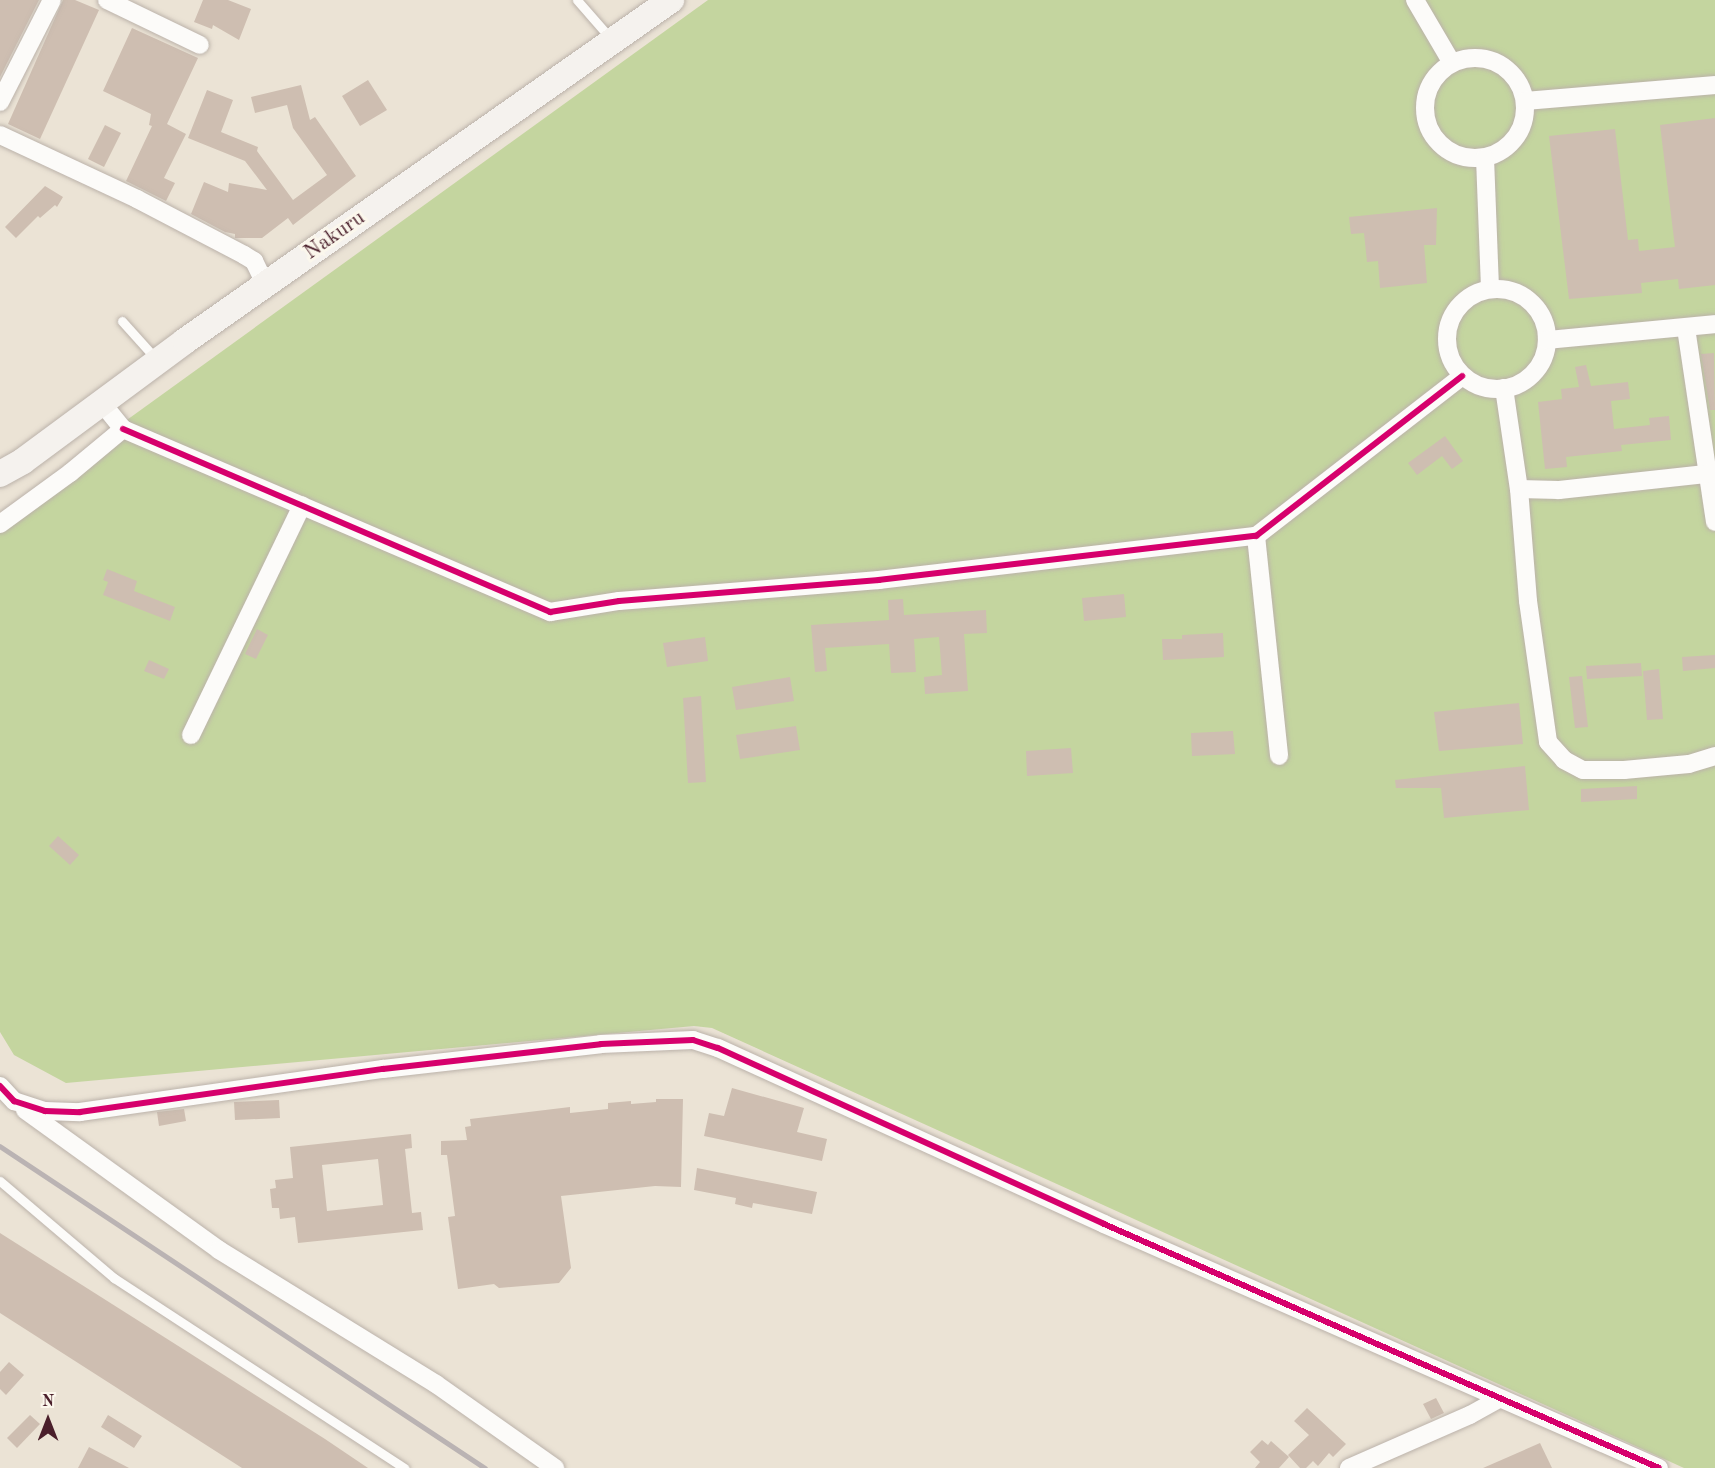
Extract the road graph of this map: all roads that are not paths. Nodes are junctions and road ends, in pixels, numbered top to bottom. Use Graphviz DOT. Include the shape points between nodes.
graph roads {
  1 [pos="52,0"];
  2 [pos="107,0"];
  3 [pos="577,0"];
  4 [pos="671,0"];
  5 [pos="1414,0"];
  6 [pos="614,42"];
  7 [pos="200,45"];
  8 [pos="1452,63"];
  9 [pos="1715,85"];
  10 [pos="1525,101"];
  11 [pos="0,102"];
  12 [pos="0,135"];
  13 [pos="1485,158"];
  14 [pos="265,284"];
  15 [pos="1490,289"];
  16 [pos="122,321"];
  17 [pos="1715,324"];
  18 [pos="1686,328"];
  19 [pos="1547,340"];
  20 [pos="159,362"];
  21 [pos="1462,376"];
  22 [pos="1504,388"];
  23 [pos="102,403"];
  24 [pos="123,429"];
  25 [pos="0,474"];
  26 [pos="1710,474"];
  27 [pos="1519,489"];
  28 [pos="302,505"];
  29 [pos="1715,522"];
  30 [pos="0,524"];
  31 [pos="1256,536"];
  32 [pos="191,735"];
  33 [pos="1279,756"];
  34 [pos="1715,756"];
  35 [pos="0,1086"];
  36 [pos="14,1101"];
  37 [pos="0,1181"];
  38 [pos="1499,1399"];
  39 [pos="404,1468"];
  40 [pos="555,1468"];
  41 [pos="1349,1468"];
  42 [pos="1659,1468"];
  1 -- 11 [label="street"];
  2 -- 7 [label="street"];
  3 -- 6 [label="lane"];
  4 -- 6 [label="main road, Nakuru"];
  5 -- 8 [label="street"];
  6 -- 14 [label="main road, Nakuru"];
  8 -- 10 [label="street" via="1484,58 1499,64 1521,86"];
  8 -- 13 [label="street" via="1439,73 1425,101 1430,132 1453,153"];
  9 -- 10 [label="street"];
  10 -- 13 [label="street" via="1520,131 1511,143"];
  12 -- 14 [label="street" via="138,199 244,255 254,261"];
  13 -- 15 [label="street"];
  14 -- 20 [label="main road, Nakuru"];
  15 -- 19 [label="street" via="1511,292 1530,302 1545,326"];
  15 -- 21 [label="street" via="1461,303 1451,316 1447,348"];
  16 -- 20 [label="lane"];
  17 -- 18 [label="street"];
  18 -- 19 [label="street"];
  18 -- 26 [label="street"];
  19 -- 22 [label="street" via="1536,371 1524,381"];
  20 -- 23 [label="main road, Nakuru"];
  21 -- 22 [label="street" via="1476,385"];
  21 -- 31 [label="street"];
  22 -- 27 [label="street"];
  23 -- 24 [label="street"];
  23 -- 25 [label="main road, Nakuru"];
  24 -- 28 [label="street"];
  24 -- 30 [label="street"];
  26 -- 27 [label="street" via="1559,490"];
  26 -- 29 [label="street"];
  27 -- 34 [label="street" via="1528,602 1548,742 1564,760 1583,770 1689,764"];
  28 -- 31 [label="street" via="550,612 619,602 879,580"];
  28 -- 32 [label="street"];
  31 -- 33 [label="street"];
  35 -- 36 [label="street"];
  36 -- 38 [label="street" via="45,1111 80,1112 383,1069 601,1044 693,1040"];
  36 -- 40 [label="street" via="219,1251 436,1384"];
  37 -- 39 [label="lane" via="114,1278"];
  38 -- 41 [label="street"];
  38 -- 42 [label="street"];
}
